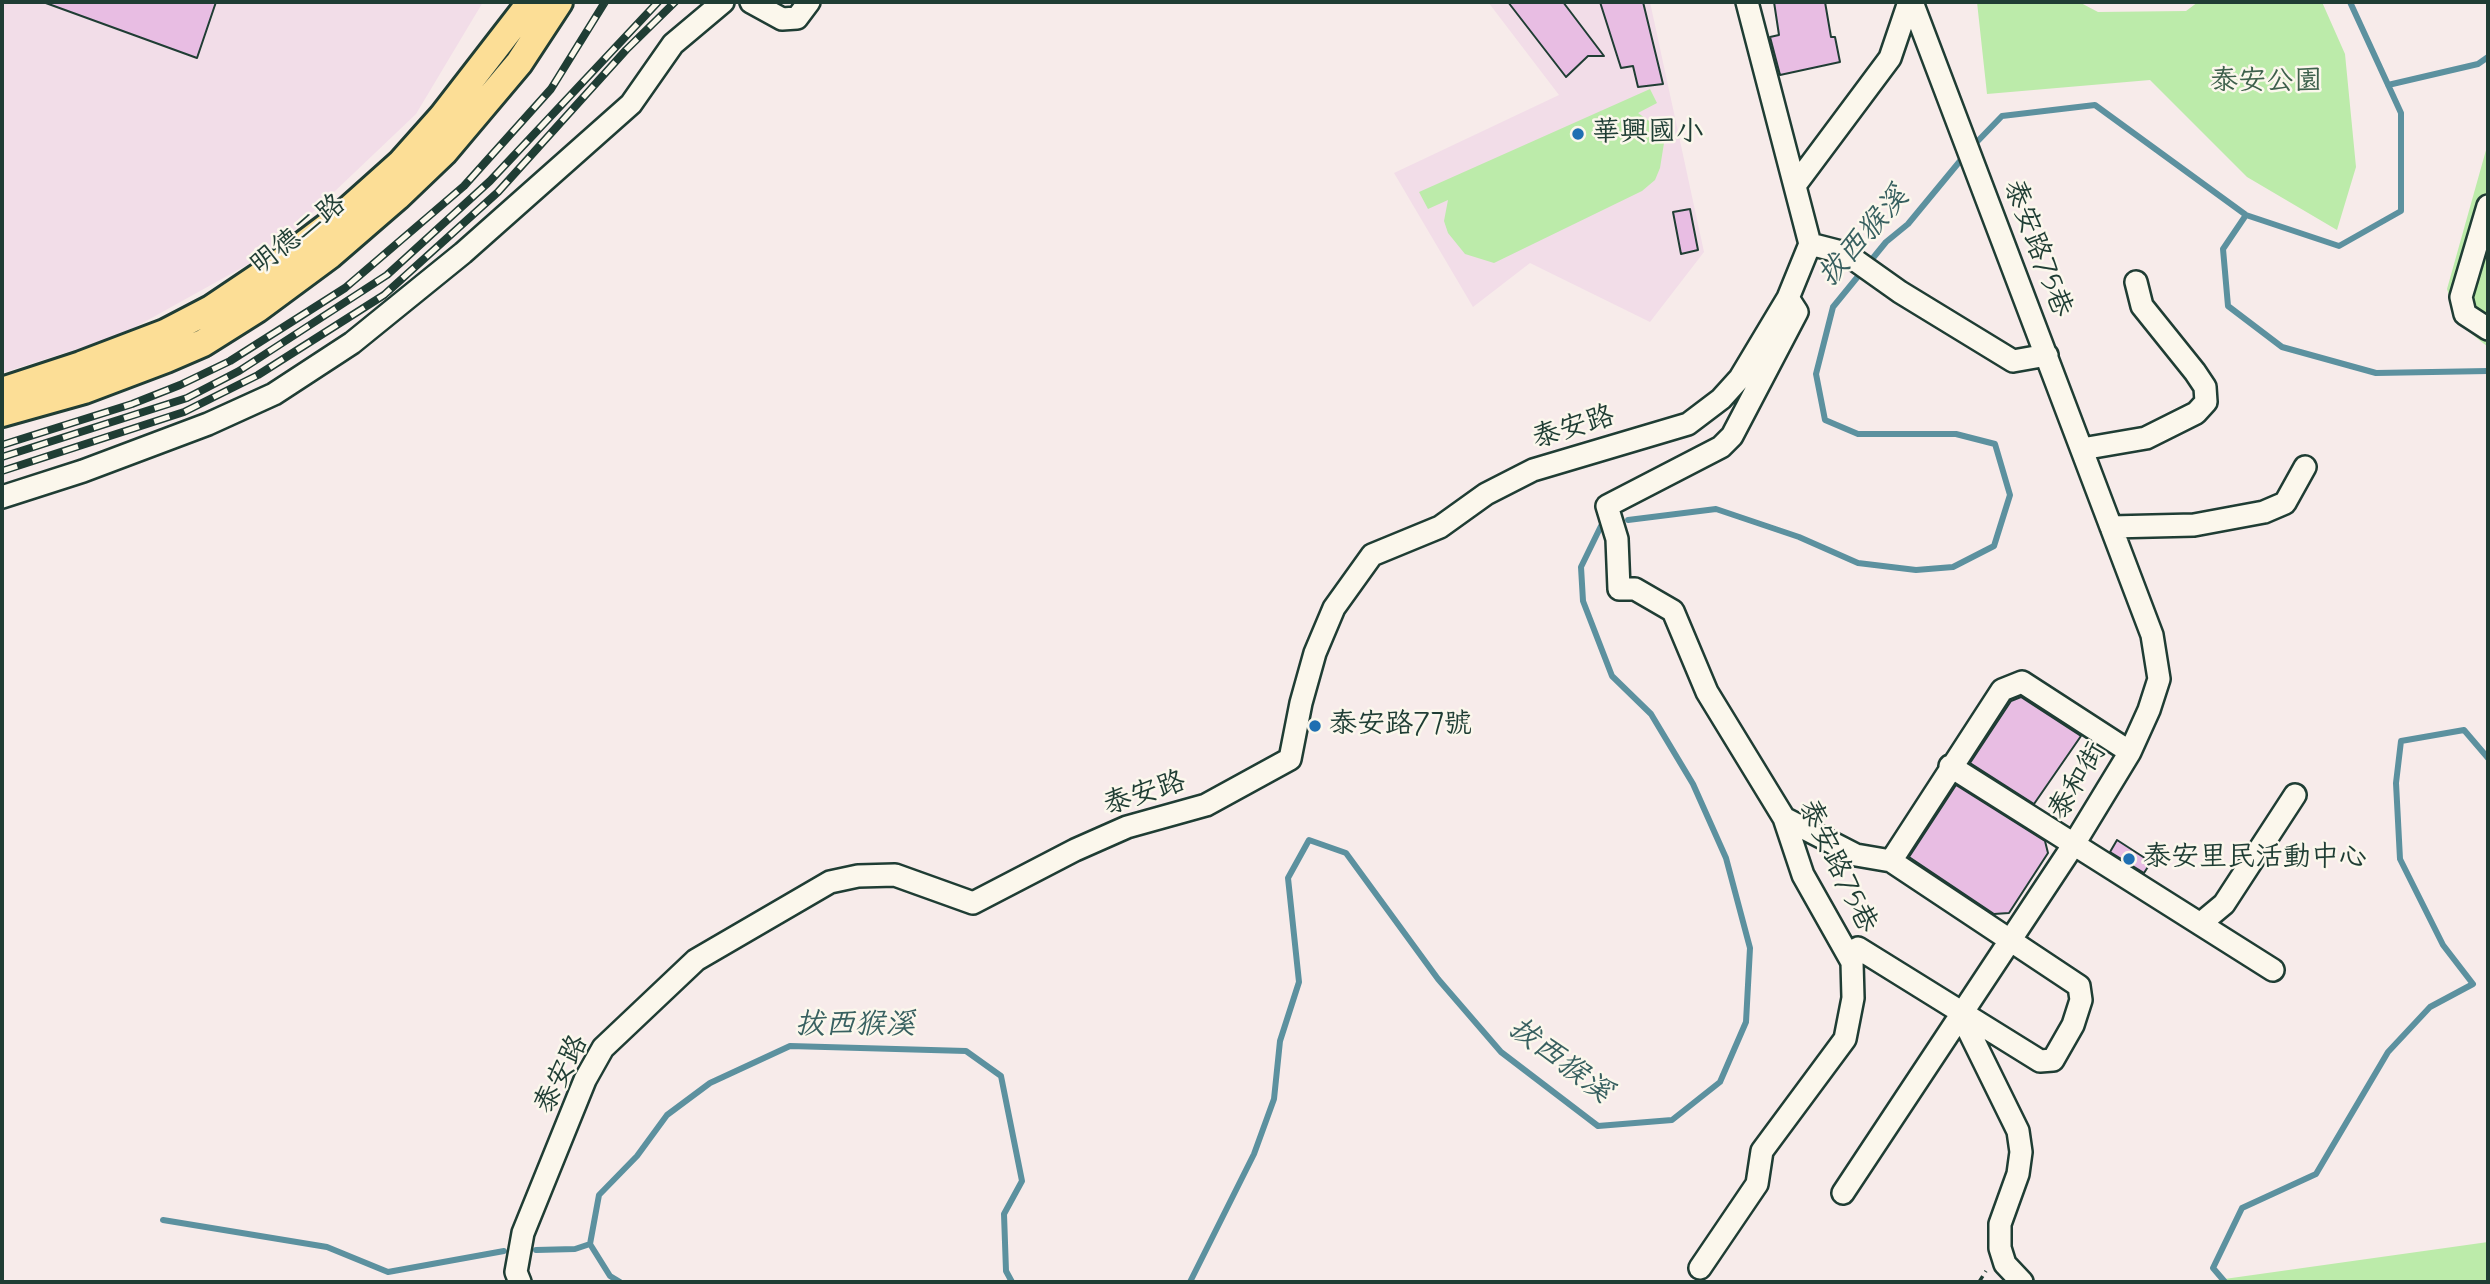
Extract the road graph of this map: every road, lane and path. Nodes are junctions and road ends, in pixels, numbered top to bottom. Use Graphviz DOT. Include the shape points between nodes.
graph roads {
  1 [pos="531,2"];
  2 [pos="559,2"];
  3 [pos="723,2"];
  4 [pos="751,2"];
  5 [pos="809,2"];
  6 [pos="1747,2"];
  7 [pos="1911,2"];
  8 [pos="1796,184"];
  9 [pos="2488,206"];
  10 [pos="1810,244"];
  11 [pos="2136,282"];
  12 [pos="1787,298"];
  13 [pos="2488,329"];
  14 [pos="2047,355"];
  15 [pos="2,391"];
  16 [pos="2,413"];
  17 [pos="2082,449"];
  18 [pos="2305,467"];
  19 [pos="2,497"];
  20 [pos="1607,506"];
  21 [pos="2111,527"];
  22 [pos="2130,752"];
  23 [pos="1950,766"];
  24 [pos="2295,795"];
  25 [pos="1784,818"];
  26 [pos="2074,844"];
  27 [pos="1891,861"];
  28 [pos="2200,924"];
  29 [pos="2010,938"];
  30 [pos="1858,948"];
  31 [pos="2273,970"];
  32 [pos="1960,1013"];
  33 [pos="1843,1193"];
  34 [pos="1700,1268"];
  35 [pos="520,1282"];
  36 [pos="2022,1282"];
  1 -- 15 [label="main road, 明德二路" via="401,163 278,264 165,333"];
  2 -- 16 [label="main road, 明德二路" via="519,63 444,152 330,255 257,309 203,343 166,359 84,390"];
  3 -- 19 [label="street" via="673,44 631,104 463,253 352,343 274,394 208,425"];
  4 -- 5 [label="street" via="782,19 797,18"];
  6 -- 8 [label="street"];
  7 -- 8 [label="street" via="1890,58"];
  7 -- 14 [label="street, 泰安路75巷"];
  8 -- 10 [label="street"];
  9 -- 13 [label="street" via="2461,297 2465,314"];
  10 -- 12 [label="street, 泰安路"];
  10 -- 14 [label="street" via="1845,253 2013,361"];
  11 -- 17 [label="street" via="2142,306 2205,387 2206,402 2196,413 2146,438"];
  12 -- 20 [label="street, 泰安路" via="1797,312 1732,436 1721,447"];
  12 -- 35 [label="street, 泰安路" via="1741,378 1688,424 1533,470 1486,494 1440,527 1372,555 1334,608 1315,653 1290,759 1206,805 1127,827 973,903 895,875 858,876 830,882 696,960 603,1048 585,1080 523,1233 516,1272"];
  14 -- 17 [label="street, 泰和街"];
  17 -- 21 [label="street, 泰和街"];
  18 -- 21 [label="street" via="2285,503 2264,512 2194,525"];
  20 -- 25 [label="street, 泰安路75巷" via="1617,539 1619,589 1635,589 1673,611 1707,692"];
  21 -- 22 [label="street, 泰和街" via="2152,635 2159,679"];
  22 -- 23 [label="street" via="2022,682 2002,690"];
  22 -- 26 [label="street, 泰和街"];
  23 -- 26 [label="street"];
  23 -- 27 [label="street"];
  24 -- 28 [label="street" via="2224,904"];
  25 -- 27 [label="street" via="1856,855"];
  25 -- 34 [label="street, 泰安路75巷" via="1803,875 1852,962 1845,1039 1762,1151 1757,1184"];
  26 -- 28 [label="street"];
  26 -- 29 [label="street, 泰和街"];
  27 -- 29 [label="street"];
  28 -- 31 [label="street"];
  29 -- 32 [label="street, 泰和街"];
  29 -- 32 [label="street" via="2079,986 2081,1000 2073,1025 2053,1060 2040,1062"];
  30 -- 32 [label="street"];
  32 -- 33 [label="street, 泰和街"];
  32 -- 36 [label="street" via="2018,1131 2018,1174 2000,1224 2000,1248 2006,1264"];
}
